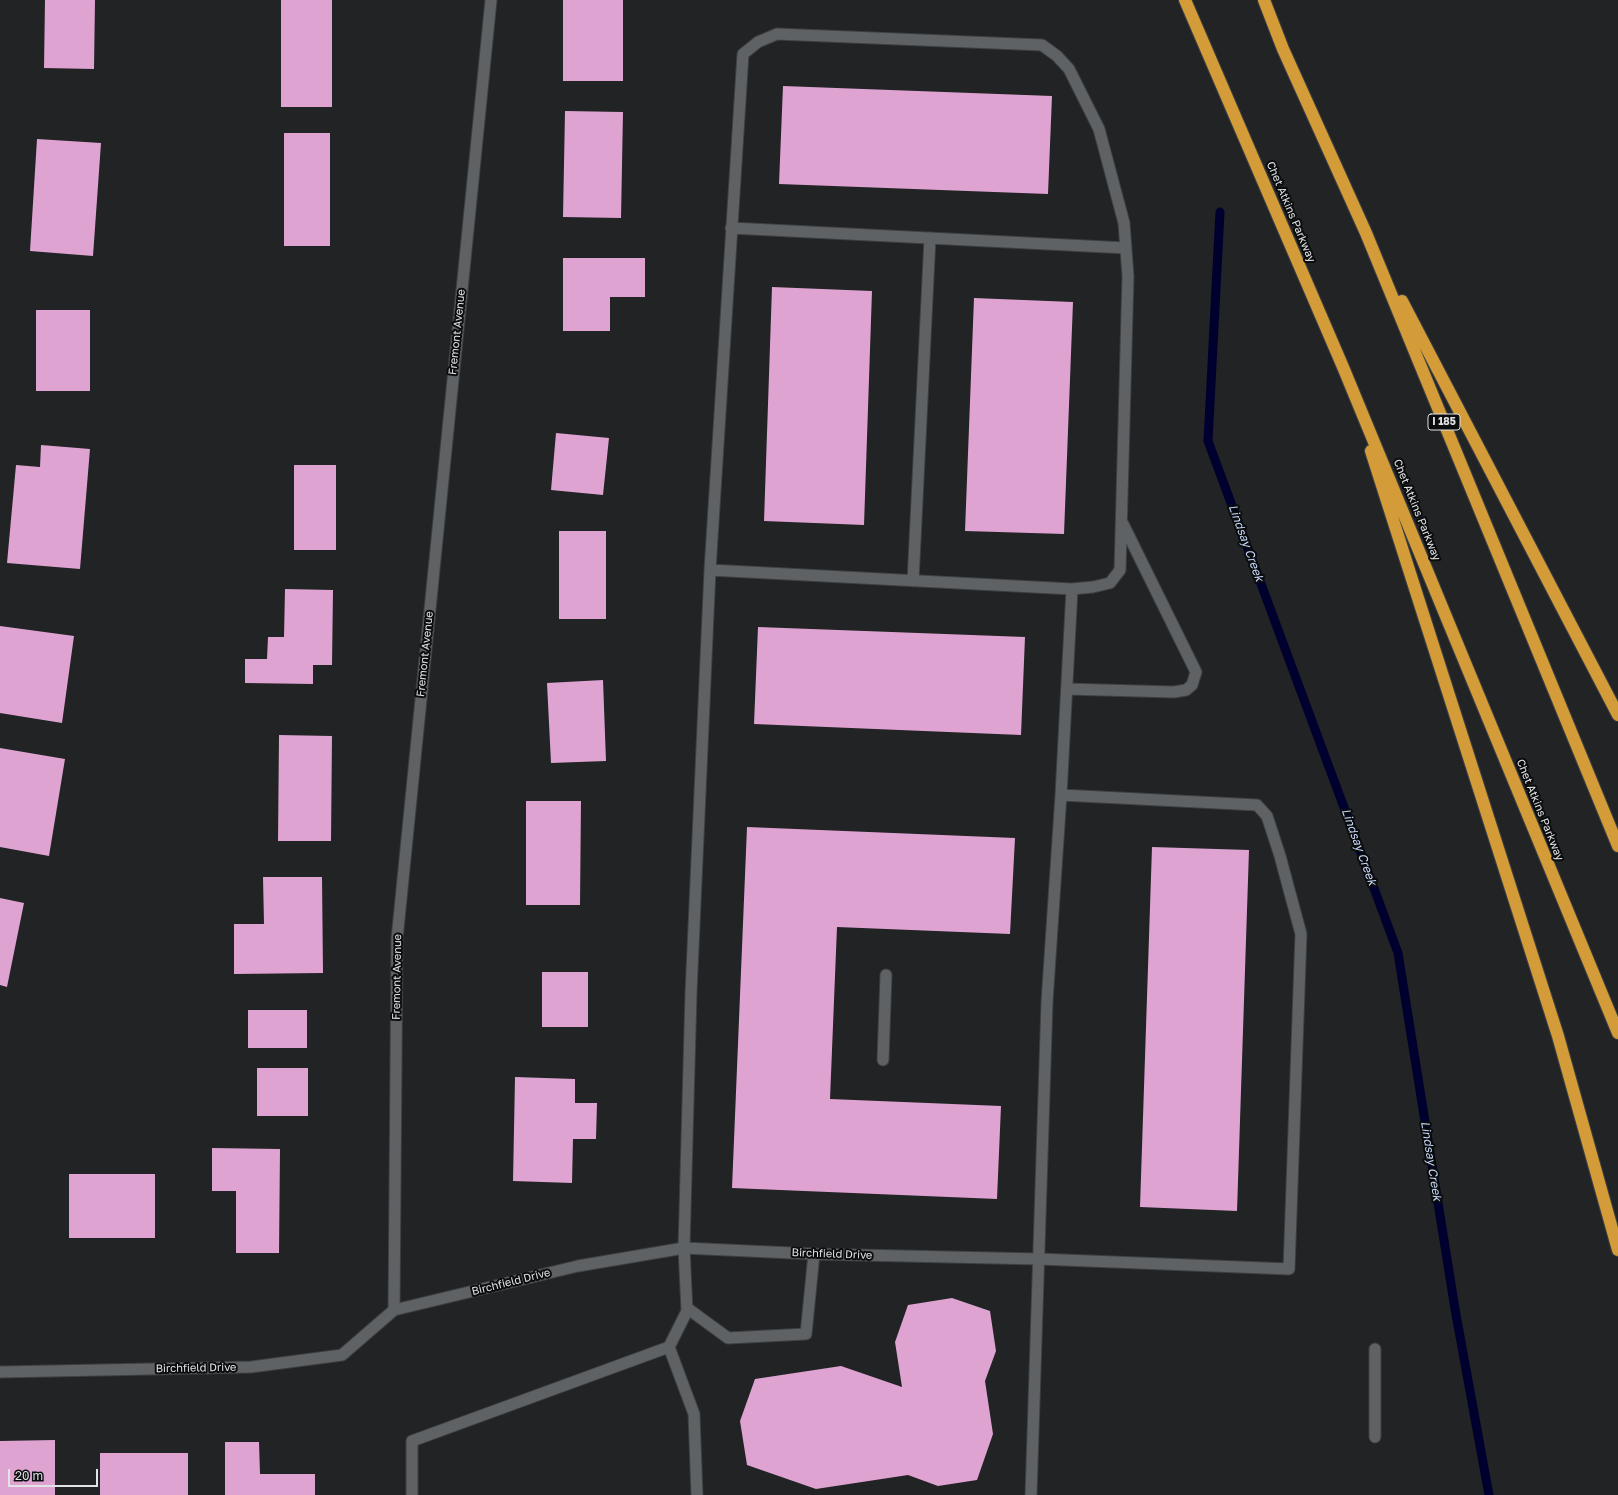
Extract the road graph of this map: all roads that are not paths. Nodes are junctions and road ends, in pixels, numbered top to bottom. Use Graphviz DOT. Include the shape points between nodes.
graph roads {
  1 [pos="491,0"];
  2 [pos="1185,0"];
  3 [pos="1264,0"];
  4 [pos="731,228"];
  5 [pos="1366,233"];
  6 [pos="930,238"];
  7 [pos="1126,248"];
  8 [pos="1343,366"];
  9 [pos="1121,522"];
  10 [pos="710,570"];
  11 [pos="913,581"];
  12 [pos="1072,589"];
  13 [pos="1067,689"];
  14 [pos="1618,715"];
  15 [pos="1061,795"];
  16 [pos="1618,846"];
  17 [pos="886,975"];
  18 [pos="1618,1033"];
  19 [pos="883,1060"];
  20 [pos="684,1248"];
  21 [pos="1618,1250"];
  22 [pos="814,1254"];
  23 [pos="1039,1260"];
  24 [pos="687,1308"];
  25 [pos="394,1310"];
  26 [pos="669,1347"];
  27 [pos="1375,1349"];
  28 [pos="0,1372"];
  29 [pos="1374,1437"];
  30 [pos="412,1495"];
  31 [pos="697,1495"];
  32 [pos="1031,1495"];
  1 -- 25 [label="street, Fremont Avenue" via="397,939"];
  2 -- 8 [label="highway, Chet Atkins Parkway"];
  3 -- 5 [label="highway, I 185" via="1283,49"];
  4 -- 6 [label="street"];
  4 -- 7 [label="street" via="743,54 758,42 777,34 1034,45 1042,46 1057,56 1069,69 1099,129 1124,223"];
  4 -- 10 [label="street"];
  5 -- 14 [label="highway"];
  5 -- 16 [label="highway, I 185"];
  6 -- 7 [label="street"];
  6 -- 11 [label="street"];
  7 -- 9 [label="street" via="1128,276"];
  8 -- 18 [label="highway, Chet Atkins Parkway"];
  8 -- 21 [label="highway" via="1558,1036"];
  9 -- 12 [label="street" via="1120,570 1110,583"];
  9 -- 13 [label="street" via="1196,672 1192,685 1186,690 1174,692"];
  10 -- 11 [label="street"];
  10 -- 20 [label="street" via="691,993"];
  11 -- 12 [label="street"];
  12 -- 13 [label="street"];
  13 -- 15 [label="street"];
  15 -- 23 [label="street" via="1047,1002"];
  15 -- 23 [label="street, Birchfield Drive" via="1258,805 1267,816 1301,934 1289,1269"];
  17 -- 19 [label="street"];
  20 -- 22 [label="street, Birchfield Drive"];
  20 -- 24 [label="street"];
  20 -- 25 [label="street, Birchfield Drive" via="578,1266"];
  22 -- 23 [label="street, Birchfield Drive"];
  22 -- 24 [label="street" via="806,1334 728,1338"];
  23 -- 32 [label="street"];
  24 -- 26 [label="street"];
  25 -- 28 [label="street, Birchfield Drive" via="342,1355 250,1367"];
  26 -- 30 [label="street" via="412,1441"];
  26 -- 31 [label="street" via="694,1414"];
  27 -- 29 [label="street"];
}
